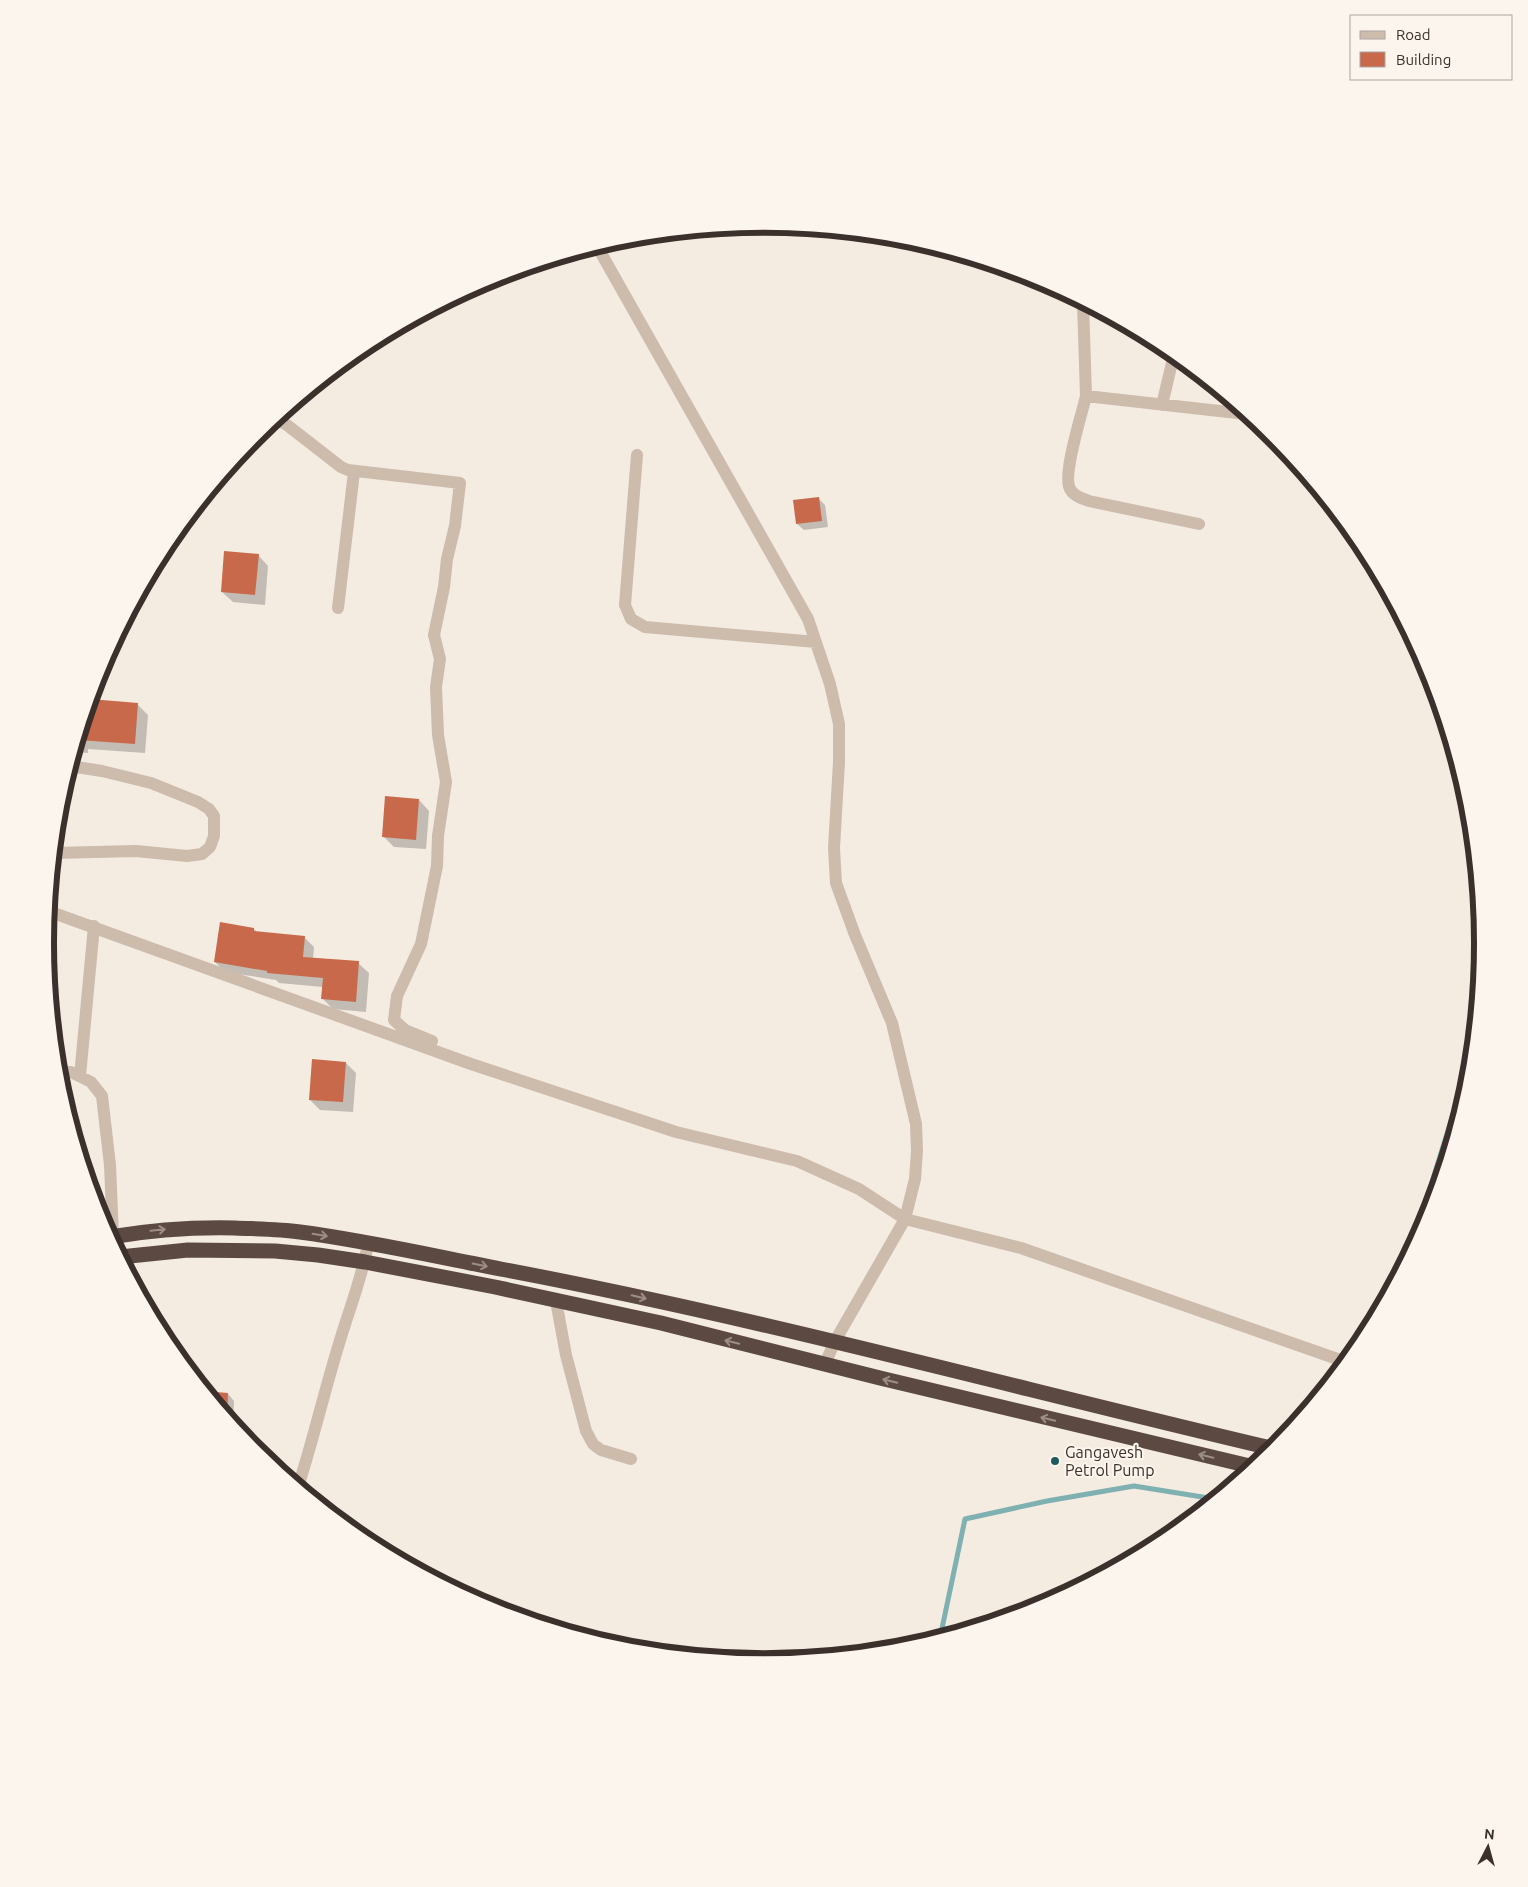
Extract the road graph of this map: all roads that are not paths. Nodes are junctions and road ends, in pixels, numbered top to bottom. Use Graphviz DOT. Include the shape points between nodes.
graph roads {
  1 [pos="601,252"];
  2 [pos="1083,309"];
  3 [pos="1172,362"];
  4 [pos="1086,396"];
  5 [pos="1162,405"];
  6 [pos="1235,413"];
  7 [pos="282,423"];
  8 [pos="637,455"];
  9 [pos="354,472"];
  10 [pos="1199,524"];
  11 [pos="338,608"];
  12 [pos="816,642"];
  13 [pos="76,767"];
  14 [pos="60,853"];
  15 [pos="55,913"];
  16 [pos="94,926"];
  17 [pos="471,1064"];
  18 [pos="65,1072"];
  19 [pos="80,1076"];
  20 [pos="904,1219"];
  21 [pos="112,1223"];
  22 [pos="117,1236"];
  23 [pos="368,1244"];
  24 [pos="126,1256"];
  25 [pos="365,1262"];
  26 [pos="556,1300"];
  27 [pos="835,1341"];
  28 [pos="1339,1360"];
  29 [pos="825,1364"];
  30 [pos="1265,1447"];
  31 [pos="631,1459"];
  32 [pos="1245,1465"];
  33 [pos="300,1480"];
  1 -- 12 [label="street" via="808,619"];
  2 -- 4 [label="street"];
  3 -- 5 [label="street"];
  4 -- 5 [label="street"];
  4 -- 10 [label="street" via="1068,470 1069,488 1075,496"];
  5 -- 6 [label="street"];
  7 -- 9 [label="street"];
  8 -- 12 [label="street" via="626,605 631,619 645,627"];
  9 -- 11 [label="street"];
  9 -- 17 [label="street" via="460,486 434,635 440,659 436,687 438,735 446,782 437,866 421,944 397,996 394,1020 405,1030 454,1051"];
  12 -- 20 [label="street" via="839,724 834,848 836,882 892,1023 916,1124 915,1180"];
  13 -- 14 [label="street" via="151,783 198,802 209,808 214,816 214,836 210,847 202,854 187,856 136,851"];
  15 -- 16 [label="street"];
  16 -- 17 [label="street"];
  16 -- 19 [label="street"];
  17 -- 20 [label="street" via="676,1132 797,1161 859,1189"];
  18 -- 19 [label="street"];
  19 -- 21 [label="street" via="91,1082 102,1096 110,1165"];
  20 -- 27 [label="street"];
  20 -- 28 [label="street" via="1021,1248"];
  22 -- 23 [label="highway, one-way" via="203,1227 268,1229"];
  23 -- 25 [label="street"];
  23 -- 27 [label="highway, one-way" via="617,1292"];
  24 -- 25 [label="highway" via="188,1250 275,1251"];
  25 -- 26 [label="highway"];
  25 -- 33 [label="street"];
  29 -- 26 [label="highway, one-way"];
  26 -- 31 [label="street" via="566,1355 586,1431 593,1444 602,1450"];
  27 -- 29 [label="street"];
  27 -- 30 [label="highway"];
  32 -- 29 [label="highway, one-way"];
}
